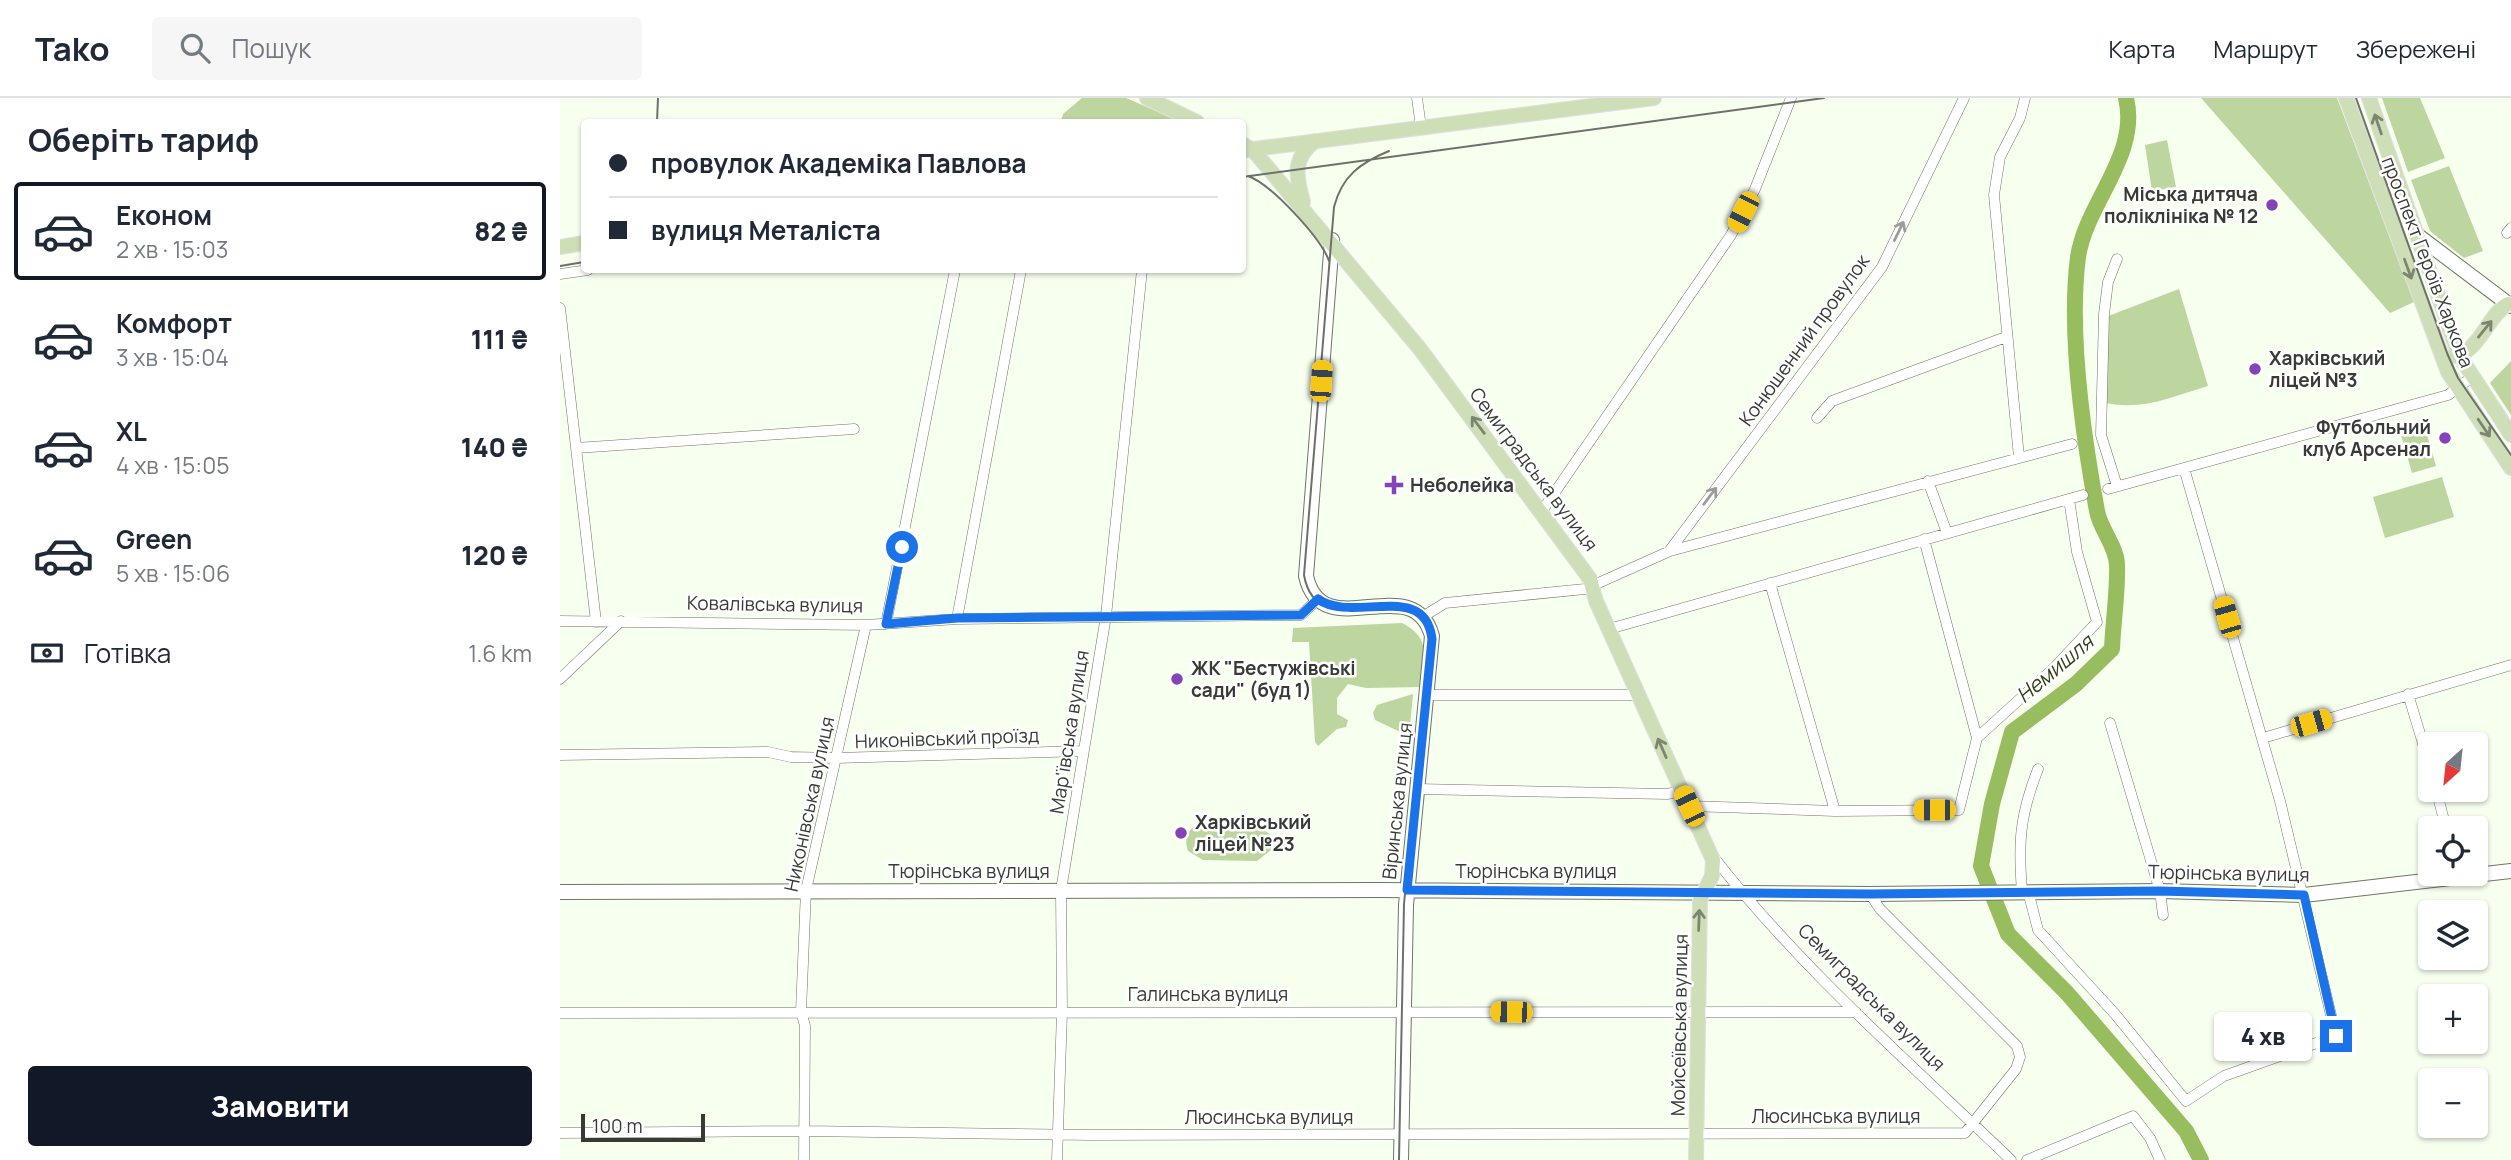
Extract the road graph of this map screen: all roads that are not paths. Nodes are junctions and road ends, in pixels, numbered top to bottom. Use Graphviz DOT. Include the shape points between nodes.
graph roads {
  1 [pos="1147,98"];
  2 [pos="1417,98"];
  3 [pos="1654,98"];
  4 [pos="1791,98"];
  5 [pos="1964,98"];
  6 [pos="2025,98"];
  7 [pos="2346,98"];
  8 [pos="2370,98"];
  9 [pos="1616,101"];
  10 [pos="1190,119"];
  11 [pos="1420,127"];
  12 [pos="1315,141"];
  13 [pos="1246,148"];
  14 [pos="2385,205"];
  15 [pos="1304,207"];
  16 [pos="2417,235"];
  17 [pos="1332,240"];
  18 [pos="581,244"];
  19 [pos="560,247"];
  20 [pos="2117,259"];
  21 [pos="581,271"];
  22 [pos="954,273"];
  23 [pos="1020,273"];
  24 [pos="1142,273"];
  25 [pos="560,274"];
  26 [pos="2509,305"];
  27 [pos="560,308"];
  28 [pos="2006,337"];
  29 [pos="2437,346"];
  30 [pos="2459,355"];
  31 [pos="2472,377"];
  32 [pos="2458,389"];
  33 [pos="1817,418"];
  34 [pos="854,429"];
  35 [pos="2511,435"];
  36 [pos="2072,444"];
  37 [pos="576,448"];
  38 [pos="2019,457"];
  39 [pos="2184,468"];
  40 [pos="2511,468"];
  41 [pos="1928,481"];
  42 [pos="2083,495"];
  43 [pos="2069,499"];
  44 [pos="1542,511"];
  45 [pos="1947,533"];
  46 [pos="1924,539"];
  47 [pos="1670,551"];
  48 [pos="1770,583"];
  49 [pos="1592,586"];
  50 [pos="1318,599"];
  51 [pos="1106,616"];
  52 [pos="1424,616"];
  53 [pos="957,618"];
  54 [pos="560,621"];
  55 [pos="621,621"];
  56 [pos="596,622"];
  57 [pos="886,624"];
  58 [pos="866,625"];
  59 [pos="1609,629"];
  60 [pos="2511,664"];
  61 [pos="560,679"];
  62 [pos="2408,694"];
  63 [pos="1427,695"];
  64 [pos="1639,695"];
  65 [pos="2110,723"];
  66 [pos="2420,732"];
  67 [pos="1977,738"];
  68 [pos="2263,738"];
  69 [pos="1083,751"];
  70 [pos="560,755"];
  71 [pos="836,758"];
  72 [pos="2038,769"];
  73 [pos="1417,789"];
  74 [pos="1682,791"];
  75 [pos="1689,806"];
  76 [pos="1835,811"];
  77 [pos="1712,855"];
  78 [pos="2511,871"];
  79 [pos="2488,873"];
  80 [pos="2418,880"];
  81 [pos="806,890"];
  82 [pos="1061,890"];
  83 [pos="1407,890"];
  84 [pos="1705,891"];
  85 [pos="1740,891"];
  86 [pos="2021,891"];
  87 [pos="2160,891"];
  88 [pos="560,892"];
  89 [pos="1870,894"];
  90 [pos="2304,895"];
  91 [pos="2163,915"];
  92 [pos="1404,1010"];
  93 [pos="801,1011"];
  94 [pos="1062,1012"];
  95 [pos="1856,1012"];
  96 [pos="560,1013"];
  97 [pos="1696,1013"];
  98 [pos="1975,1125"];
  99 [pos="804,1131"];
  100 [pos="560,1133"];
  101 [pos="1697,1133"];
  102 [pos="1401,1134"];
  103 [pos="1059,1135"];
  104 [pos="804,1160"];
  105 [pos="1057,1160"];
  106 [pos="1401,1160"];
  107 [pos="1696,1160"];
  108 [pos="2011,1160"];
  109 [pos="2027,1160"];
  110 [pos="2160,1160"];
  1 -- 10 [label="main road"];
  2 -- 11 [label="street"];
  3 -- 9 [label="main road"];
  4 -- 44 [label="street" via="1755,189 1731,235"];
  47 -- 5 [label="street, Конюшенний провулок, one-way" via="1882,267"];
  6 -- 28 [label="street" via="2000,157 1994,195"];
  7 -- 14 [label="main road, проспект Героїв Харкова"];
  16 -- 8 [label="main road, проспект Героїв Харкова, one-way"];
  9 -- 11 [label="main road"];
  11 -- 12 [label="main road"];
  12 -- 13 [label="main road"];
  12 -- 15 [label="main road" via="1301,153 1296,167"];
  13 -- 15 [label="main road, Семиградська вулиця"];
  14 -- 16 [label="main road"];
  14 -- 29 [label="main road, проспект Героїв Харкова, one-way"];
  15 -- 17 [label="main road, Семиградська вулиця"];
  16 -- 26 [label="main road"];
  16 -- 30 [label="main road, проспект Героїв Харкова"];
  44 -- 17 [label="main road, Семиградська вулиця, one-way"];
  17 -- 50 [label="main road" via="1306,576"];
  18 -- 19 [label="main road"];
  20 -- 39 [label="street" via="2104,314 2101,435 2112,487"];
  21 -- 25 [label="street"];
  22 -- 57 [label="street"];
  23 -- 53 [label="street"];
  24 -- 51 [label="street, Мар'ївська вулиця"];
  30 -- 26 [label="main road, one-way" via="2487,328 2496,311"];
  27 -- 37 [label="street"];
  28 -- 33 [label="street" via="1832,401"];
  28 -- 38 [label="street"];
  29 -- 30 [label="main road"];
  29 -- 32 [label="main road, проспект Героїв Харкова"];
  30 -- 31 [label="main road, проспект Героїв Харкова"];
  31 -- 32 [label="street"];
  31 -- 35 [label="main road, проспект Героїв Харкова"];
  32 -- 39 [label="street"];
  32 -- 40 [label="main road, проспект Героїв Харкова, one-way"];
  34 -- 37 [label="street"];
  36 -- 38 [label="street"];
  37 -- 56 [label="street"];
  38 -- 41 [label="street"];
  39 -- 68 [label="street"];
  41 -- 45 [label="street"];
  41 -- 47 [label="street"];
  42 -- 43 [label="street"];
  43 -- 45 [label="street"];
  43 -- 67 [label="street" via="2077,552 2097,622"];
  44 -- 49 [label="main road, Семиградська вулиця"];
  45 -- 46 [label="street"];
  46 -- 48 [label="street"];
  46 -- 67 [label="street"];
  47 -- 49 [label="street"];
  48 -- 59 [label="street"];
  48 -- 76 [label="street"];
  49 -- 52 [label="street" via="1445,603"];
  49 -- 59 [label="main road, Семиградська вулиця"];
  50 -- 51 [label="street, Ковалівська вулиця" via="1301,615"];
  50 -- 52 [label="main road" via="1341,609 1404,606"];
  51 -- 53 [label="street, Ковалівська вулиця"];
  51 -- 69 [label="street, Мар'ївська вулиця"];
  52 -- 63 [label="main road, Віринська вулиця" via="1432,636"];
  53 -- 57 [label="street, Ковалівська вулиця"];
  54 -- 56 [label="street, Ковалівська вулиця"];
  55 -- 56 [label="street, Ковалівська вулиця"];
  55 -- 58 [label="street, Ковалівська вулиця"];
  55 -- 61 [label="street"];
  57 -- 58 [label="street, Ковалівська вулиця"];
  58 -- 71 [label="street, Никонівська вулиця"];
  59 -- 64 [label="main road, Семиградська вулиця"];
  60 -- 62 [label="street"];
  62 -- 66 [label="street"];
  62 -- 68 [label="street"];
  63 -- 64 [label="street"];
  63 -- 73 [label="main road, Віринська вулиця"];
  74 -- 64 [label="main road, Семиградська вулиця, one-way"];
  65 -- 87 [label="street"];
  67 -- 76 [label="street" via="1959,810"];
  68 -- 90 [label="street"];
  69 -- 71 [label="street, Никонівський проїзд"];
  69 -- 82 [label="street, Мар'ївська вулиця"];
  70 -- 71 [label="street, Никонівський проїзд" via="768,751 791,757"];
  71 -- 81 [label="street, Никонівська вулиця"];
  72 -- 86 [label="street" via="2024,805"];
  73 -- 74 [label="street"];
  73 -- 83 [label="main road, Віринська вулиця"];
  74 -- 75 [label="main road, Семиградська вулиця"];
  75 -- 76 [label="street"];
  75 -- 77 [label="main road, Семиградська вулиця"];
  77 -- 84 [label="main road" via="1713,870"];
  77 -- 85 [label="street, Семиградська вулиця"];
  78 -- 79 [label="main road, Тюрінська вулиця"];
  80 -- 90 [label="main road, Тюрінська вулиця"];
  81 -- 82 [label="main road, Тюрінська вулиця"];
  81 -- 88 [label="main road, Тюрінська вулиця"];
  81 -- 93 [label="street, Никонівська вулиця"];
  82 -- 83 [label="main road, Тюрінська вулиця"];
  82 -- 94 [label="street, Мар'ївська вулиця"];
  83 -- 84 [label="main road, Тюрінська вулиця"];
  83 -- 92 [label="main road, Віринська вулиця"];
  84 -- 85 [label="main road, Тюрінська вулиця"];
  97 -- 84 [label="main road, Мойсеївська вулиця, one-way" via="1700,900"];
  85 -- 89 [label="main road, Тюрінська вулиця"];
  85 -- 95 [label="street, Семиградська вулиця"];
  86 -- 87 [label="main road, Тюрінська вулиця"];
  86 -- 89 [label="main road, Тюрінська вулиця"];
  86 -- 90 [label="street" via="2038,930 2186,1101 2224,1076 2336,1036"];
  87 -- 90 [label="main road, Тюрінська вулиця"];
  87 -- 91 [label="street"];
  89 -- 98 [label="street" via="2017,1046 2016,1069"];
  92 -- 94 [label="street, Галинська вулиця"];
  92 -- 97 [label="street, Галинська вулиця"];
  92 -- 102 [label="main road, Віринська вулиця"];
  93 -- 94 [label="street, Галинська вулиця"];
  93 -- 96 [label="street, Галинська вулиця"];
  93 -- 99 [label="street, Никонівська вулиця" via="805,1026"];
  94 -- 103 [label="street, Мар'ївська вулиця"];
  95 -- 97 [label="street, Галинська вулиця"];
  95 -- 98 [label="street, Семиградська вулиця"];
  97 -- 101 [label="main road, Мойсеївська вулиця"];
  98 -- 101 [label="street, Люсинська вулиця" via="1959,1134"];
  98 -- 108 [label="street, Семиградська вулиця"];
  99 -- 100 [label="street, Люсинська вулиця"];
  99 -- 103 [label="street, Люсинська вулиця"];
  99 -- 104 [label="street, Никонівська вулиця"];
  101 -- 102 [label="street, Люсинська вулиця"];
  101 -- 107 [label="main road, Мойсеївська вулиця"];
  102 -- 103 [label="street, Люсинська вулиця"];
  102 -- 106 [label="main road, Віринська вулиця"];
  103 -- 105 [label="street, Мар'ївська вулиця"];
  109 -- 110 [label="street" via="2133,1116"];
}
